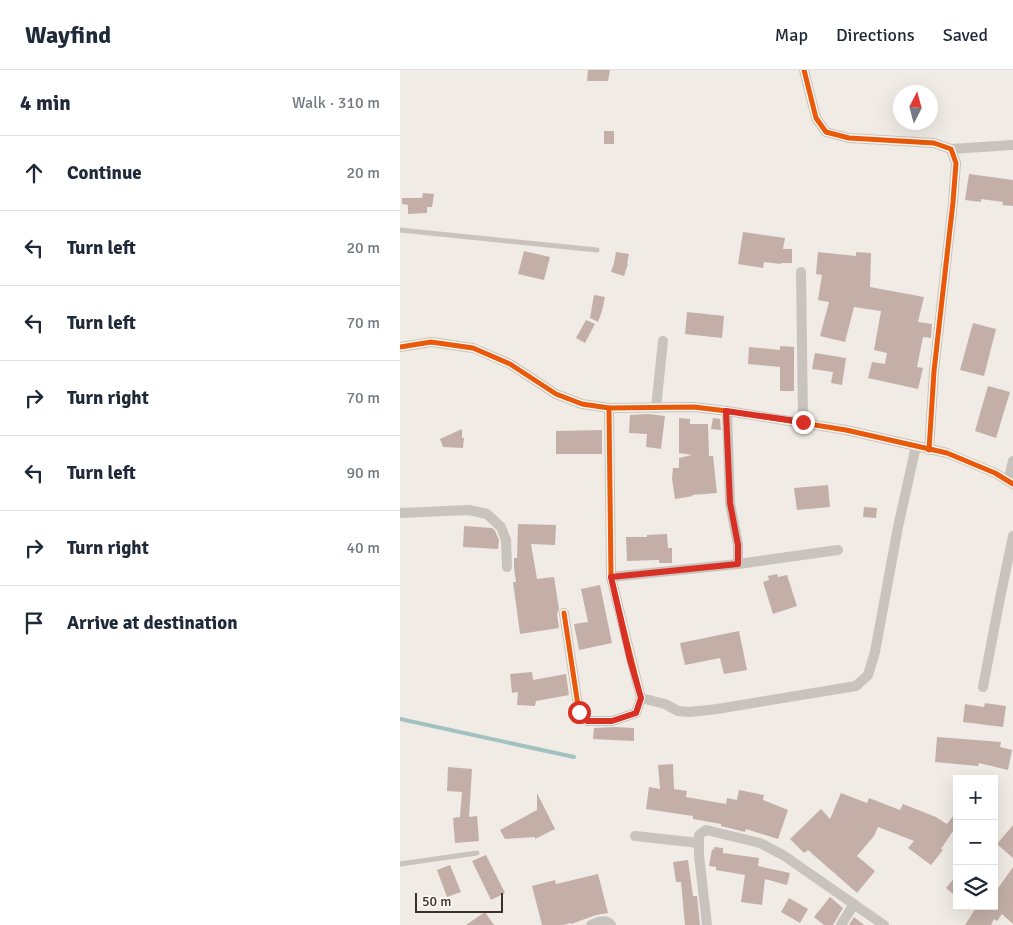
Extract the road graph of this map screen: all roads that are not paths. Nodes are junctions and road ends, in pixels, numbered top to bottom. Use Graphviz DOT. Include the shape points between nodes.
graph roads {
  1 [pos="804,70"];
  2 [pos="1013,146"];
  3 [pos="950,149"];
  4 [pos="400,230"];
  5 [pos="597,250"];
  6 [pos="800,272"];
  7 [pos="663,341"];
  8 [pos="400,347"];
  9 [pos="609,408"];
  10 [pos="656,408"];
  11 [pos="726,411"];
  12 [pos="803,422"];
  13 [pos="916,446"];
  14 [pos="930,450"];
  15 [pos="1013,461"];
  16 [pos="1011,482"];
  17 [pos="400,513"];
  18 [pos="1013,536"];
  19 [pos="838,550"];
  20 [pos="738,564"];
  21 [pos="507,567"];
  22 [pos="611,577"];
  23 [pos="564,613"];
  24 [pos="984,687"];
  25 [pos="641,698"];
  26 [pos="635,836"];
  27 [pos="699,843"];
  28 [pos="477,852"];
  29 [pos="400,864"];
  30 [pos="854,904"];
  31 [pos="591,925"];
  32 [pos="611,925"];
  33 [pos="707,925"];
  34 [pos="841,925"];
  35 [pos="884,925"];
  1 -- 3 [label="street" via="816,118 826,132 849,138 934,143"];
  2 -- 3 [label="street"];
  3 -- 14 [label="street" via="956,163 934,371"];
  4 -- 5 [label="lane"];
  6 -- 12 [label="street"];
  7 -- 10 [label="street"];
  8 -- 9 [label="street" via="431,342 472,348 510,364 556,394 582,404"];
  9 -- 10 [label="street"];
  9 -- 22 [label="street"];
  10 -- 11 [label="street" via="694,407"];
  11 -- 12 [label="street"];
  11 -- 20 [label="street" via="730,503"];
  12 -- 13 [label="street"];
  13 -- 14 [label="street"];
  13 -- 25 [label="street" via="875,652 868,675 856,686 690,712"];
  14 -- 16 [label="street" via="946,453"];
  15 -- 16 [label="street"];
  17 -- 21 [label="street" via="469,510 487,514 501,527 506,540"];
  18 -- 24 [label="street"];
  19 -- 20 [label="street"];
  20 -- 22 [label="street"];
  22 -- 25 [label="street"];
  23 -- 25 [label="street" via="579,712 587,721 612,721 636,713"];
  26 -- 27 [label="street"];
  27 -- 30 [label="street" via="699,835 706,830 760,843"];
  27 -- 33 [label="street"];
  28 -- 29 [label="lane"];
  30 -- 34 [label="street"];
  30 -- 35 [label="street"];
  31 -- 32 [label="street" via="602,921"];
}
